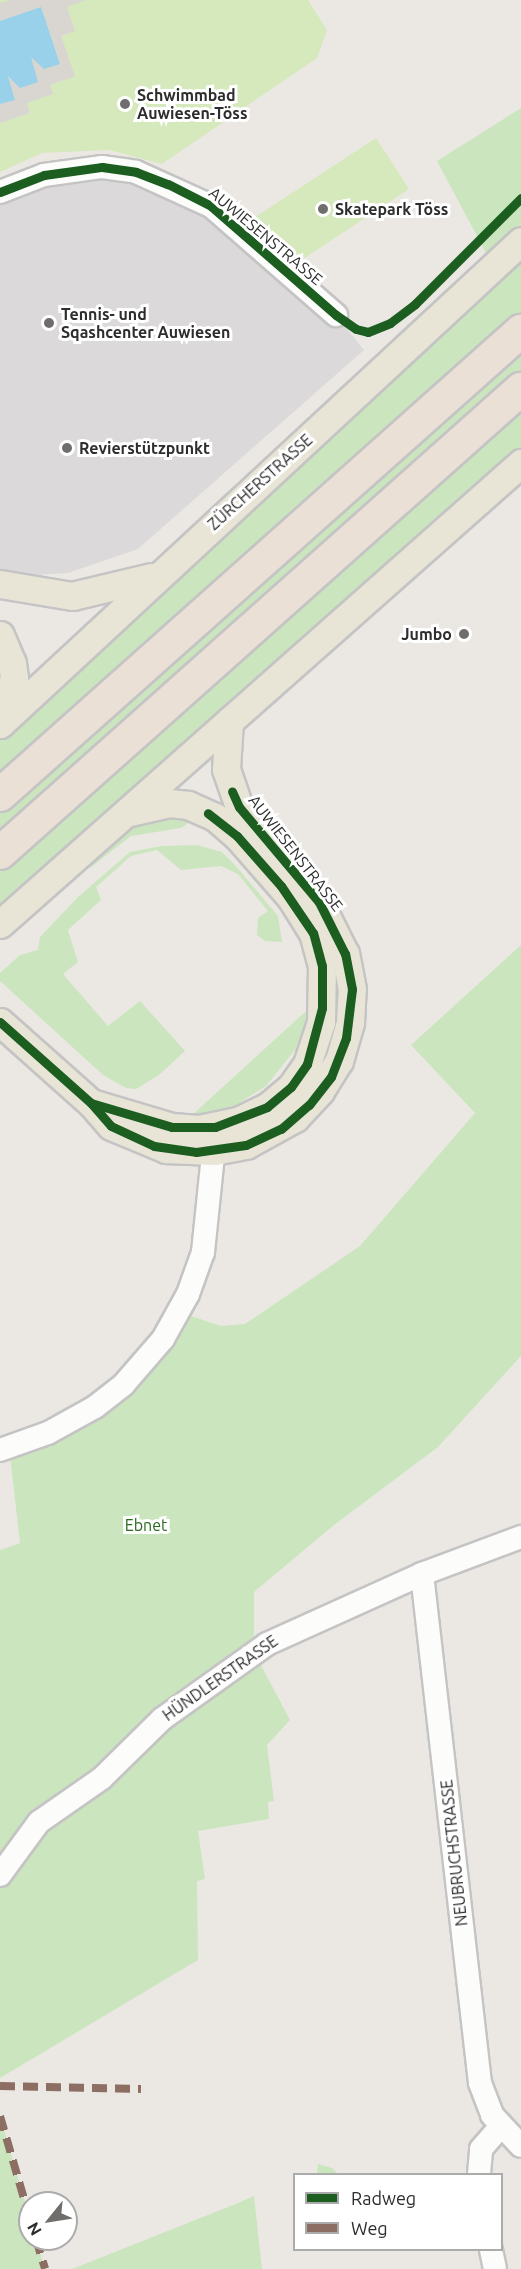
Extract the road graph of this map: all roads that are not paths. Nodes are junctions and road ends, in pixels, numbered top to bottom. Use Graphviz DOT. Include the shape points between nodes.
graph roads {
  1 [pos="0,192"];
  2 [pos="521,241"];
  3 [pos="336,315"];
  4 [pos="521,331"];
  5 [pos="521,389"];
  6 [pos="521,463"];
  7 [pos="156,576"];
  8 [pos="0,584"];
  9 [pos="0,634"];
  10 [pos="229,721"];
  11 [pos="0,723"];
  12 [pos="0,795"];
  13 [pos="124,814"];
  14 [pos="0,853"];
  15 [pos="0,924"];
  16 [pos="0,1022"];
  17 [pos="215,1139"];
  18 [pos="0,1450"];
  19 [pos="521,1537"];
  20 [pos="422,1574"];
  21 [pos="0,1875"];
  22 [pos="501,2126"];
  23 [pos="521,2146"];
  24 [pos="479,2173"];
  25 [pos="491,2251"];
  26 [pos="495,2269"];
  1 -- 3 [label="street, AUWIESENSTRASSE" via="44,176 102,167 136,172 211,206"];
  2 -- 7 [label="main road, ZÜRCHERSTRASSE" via="430,329"];
  4 -- 12 [label="highway"];
  5 -- 14 [label="highway"];
  6 -- 10 [label="main road"];
  7 -- 8 [label="main road" via="72,596"];
  7 -- 11 [label="main road, ZÜRCHERSTRASSE"];
  9 -- 11 [label="main road" via="14,678"];
  10 -- 13 [label="main road"];
  10 -- 17 [label="main road, AUWIESENSTRASSE" via="226,769 232,791 239,807 297,874 332,923 347,962 352,1006 339,1061 309,1105 263,1138"];
  13 -- 15 [label="main road"];
  13 -- 17 [label="main road, AUWIESENSTRASSE" via="169,803 189,805 215,817 237,836 292,899 308,923 318,950 321,1022 307,1064 291,1087 267,1107"];
  16 -- 17 [label="main road, AUWIESENSTRASSE" via="91,1102 111,1126 144,1143 178,1151"];
  17 -- 18 [label="street" via="203,1252 188,1294 163,1339 124,1384 95,1407 48,1433"];
  19 -- 20 [label="street, HÜNDLERSTRASSE"];
  20 -- 21 [label="street, HÜNDLERSTRASSE" via="293,1629 254,1652 162,1719 102,1779 39,1822"];
  20 -- 22 [label="street, NEUBRUCHSTRASSE" via="478,2073 486,2104"];
  22 -- 23 [label="street, NEUBRUCHSTRASSE"];
  22 -- 24 [label="street" via="481,2149"];
  25 -- 26 [label="street"];
}
